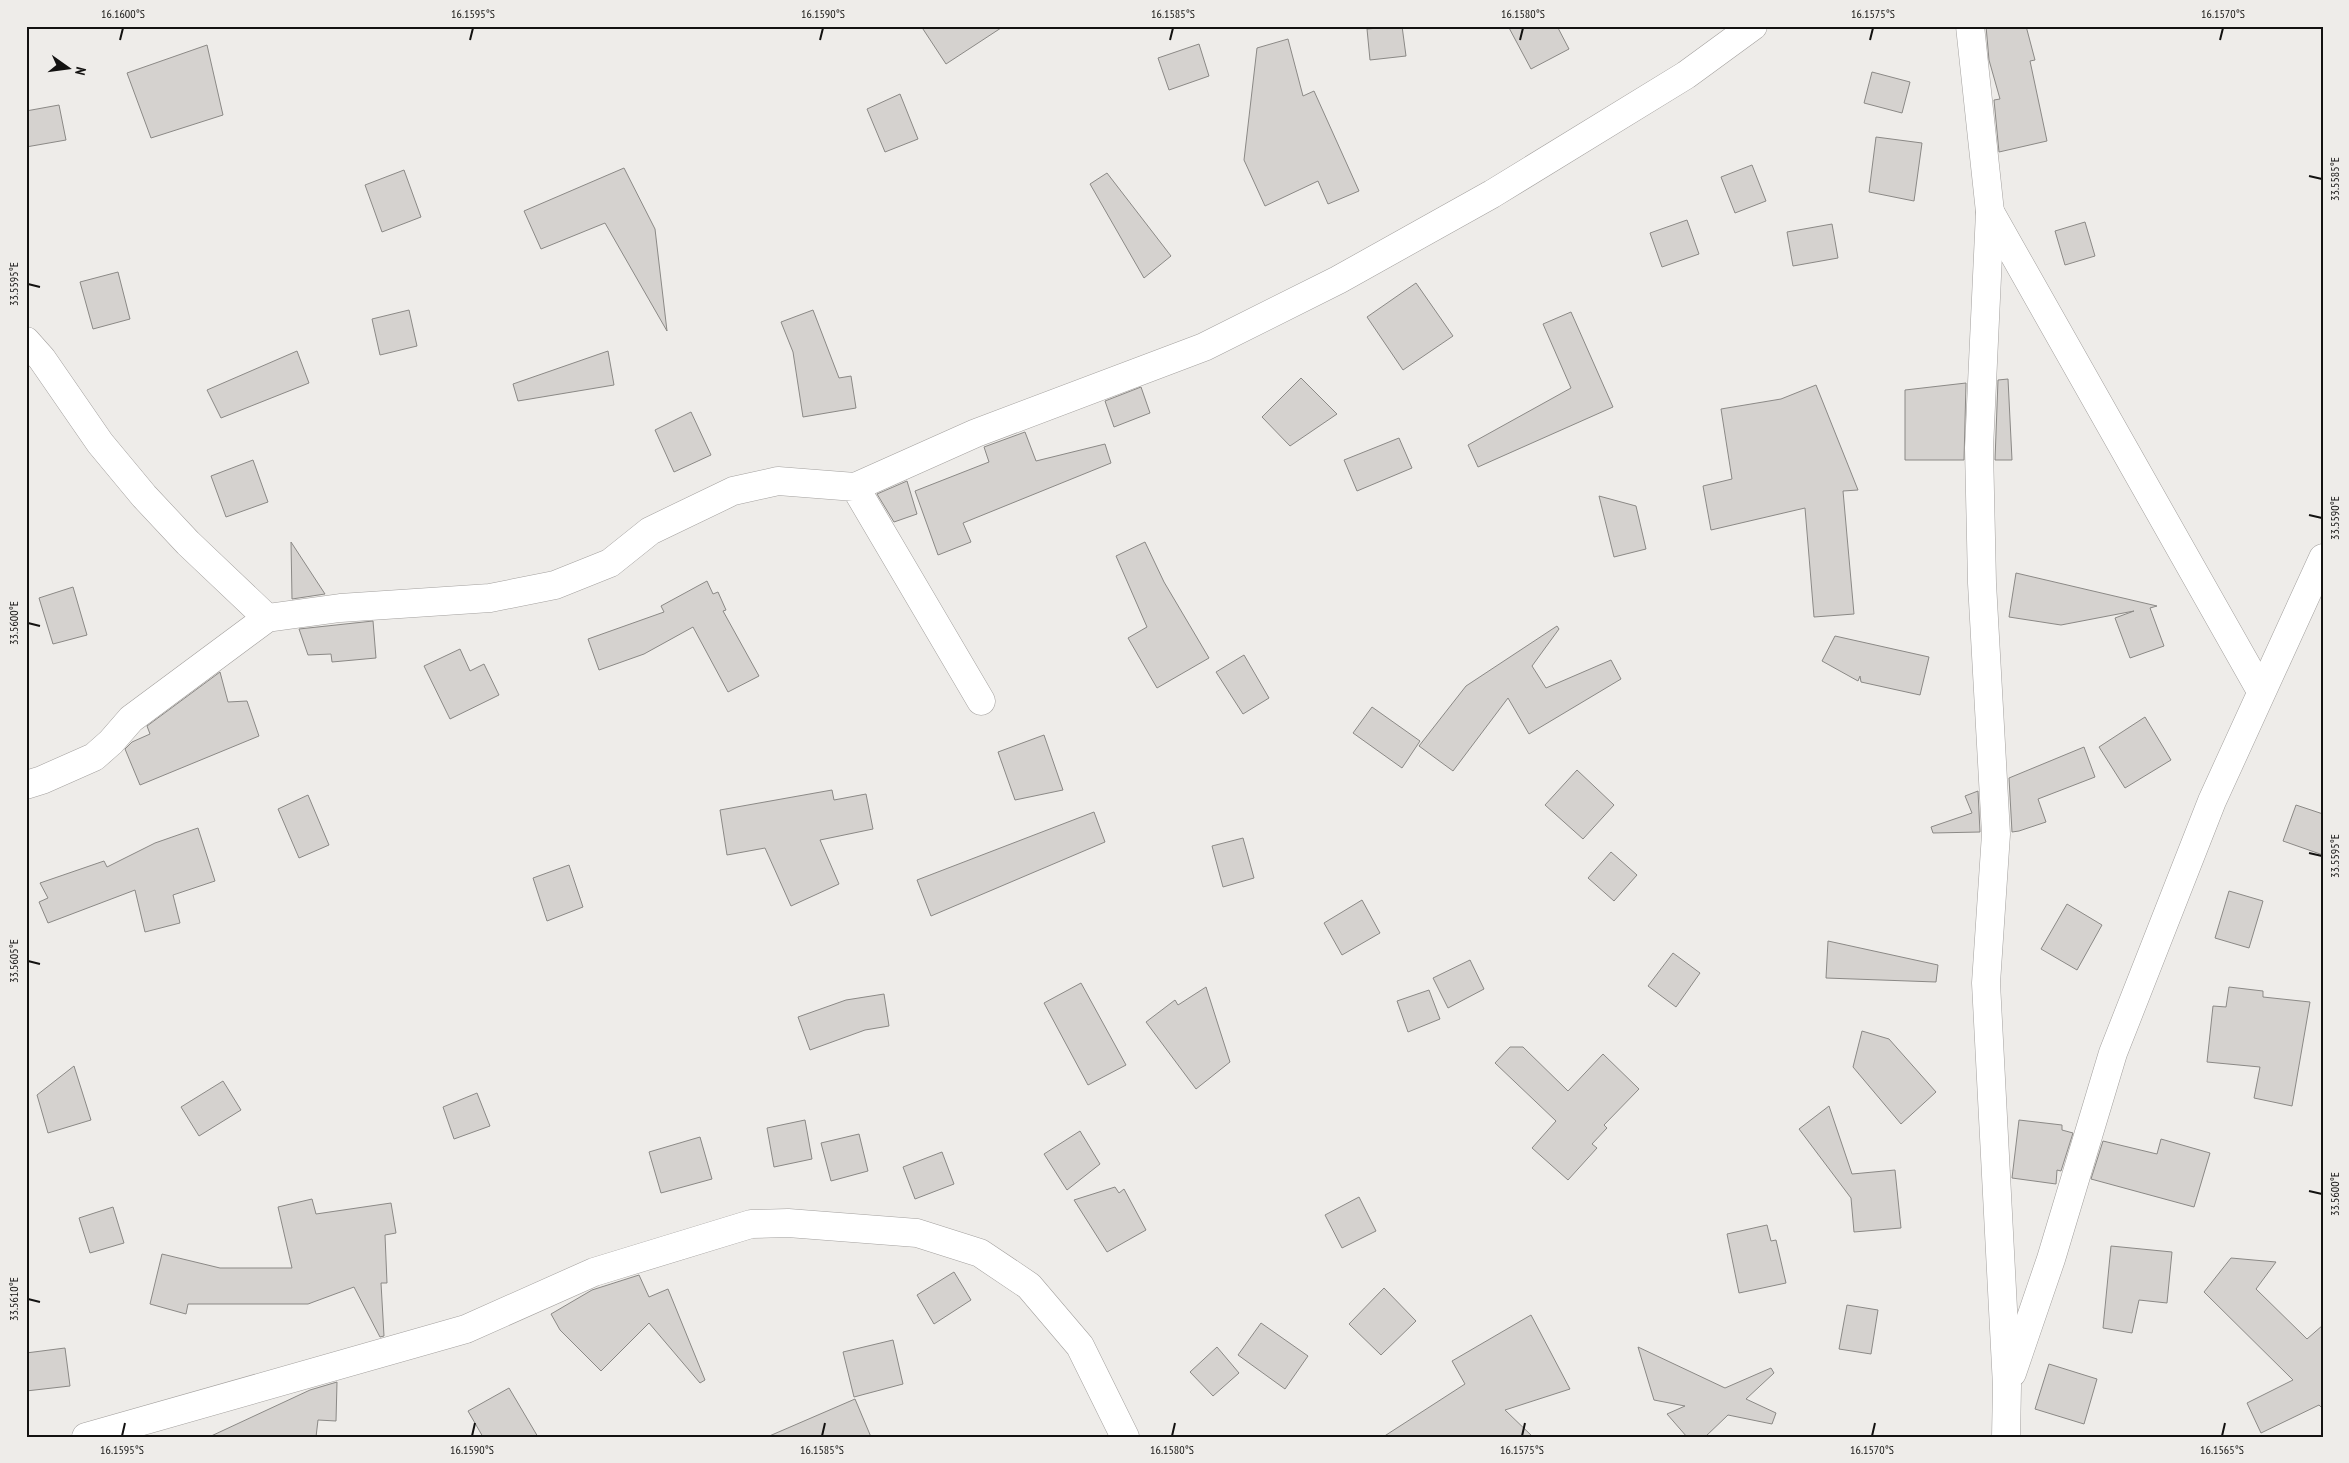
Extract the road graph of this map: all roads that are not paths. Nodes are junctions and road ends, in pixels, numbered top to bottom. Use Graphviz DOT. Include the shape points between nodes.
graph roads {
  1 [pos="1753,26"];
  2 [pos="1970,26"];
  3 [pos="1990,212"];
  4 [pos="26,341"];
  5 [pos="856,487"];
  6 [pos="2323,558"];
  7 [pos="267,618"];
  8 [pos="2261,692"];
  9 [pos="981,701"];
  10 [pos="26,785"];
  11 [pos="2007,1386"];
  12 [pos="86,1437"];
  13 [pos="1125,1437"];
  14 [pos="2006,1437"];
  1 -- 5 [label="street" via="1686,75 1492,194 1338,280 1204,347 976,433"];
  2 -- 3 [label="street"];
  3 -- 8 [label="street"];
  3 -- 11 [label="street" via="1978,448 1996,834 1986,983"];
  4 -- 7 [label="street" via="100,443 144,496"];
  5 -- 7 [label="street" via="778,481 733,491 650,531 610,563 555,585 490,598 340,608"];
  5 -- 9 [label="street"];
  6 -- 8 [label="street"];
  7 -- 10 [label="street" via="131,719 94,757"];
  8 -- 11 [label="street" via="2212,801 2113,1053 2051,1259"];
  11 -- 14 [label="street"];
  12 -- 13 [label="street" via="466,1330 603,1269 751,1224 788,1223 917,1233 980,1253 1029,1286 1080,1346"];
}
